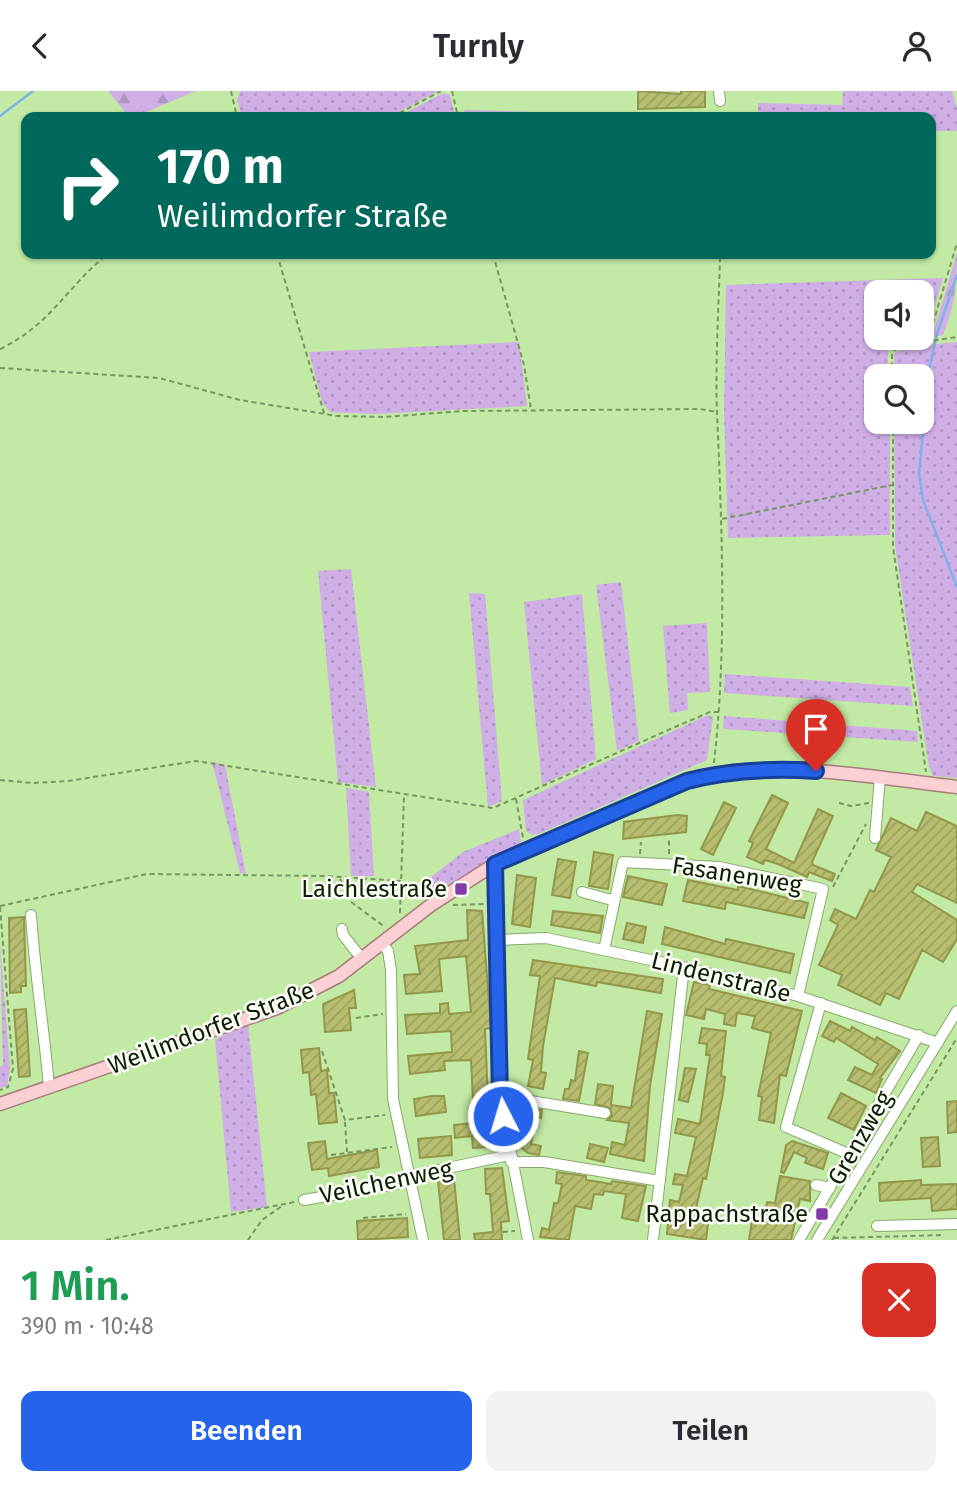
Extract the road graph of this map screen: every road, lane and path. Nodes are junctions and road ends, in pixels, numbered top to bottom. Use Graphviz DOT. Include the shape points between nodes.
graph roads {
  1 [pos="231,91"];
  2 [pos="441,91"];
  3 [pos="452,91"];
  4 [pos="236,112"];
  5 [pos="401,112"];
  6 [pos="457,112"];
  7 [pos="957,243"];
  8 [pos="101,259"];
  9 [pos="278,259"];
  10 [pos="495,259"];
  11 [pos="720,259"];
  12 [pos="934,326"];
  13 [pos="957,337"];
  14 [pos="934,340"];
  15 [pos="0,349"];
  16 [pos="0,368"];
  17 [pos="531,410"];
  18 [pos="717,412"];
  19 [pos="325,414"];
  20 [pos="893,434"];
  21 [pos="893,485"];
  22 [pos="720,519"];
  23 [pos="719,712"];
  24 [pos="715,773"];
  25 [pos="880,777"];
  26 [pos="0,780"];
  27 [pos="926,784"];
  28 [pos="957,787"];
  29 [pos="404,795"];
  30 [pos="516,798"];
  31 [pos="839,803"];
  32 [pos="877,803"];
  33 [pos="876,820"];
  34 [pos="875,838"];
  35 [pos="670,840"];
  36 [pos="524,850"];
  37 [pos="669,862"];
  38 [pos="495,864"];
  39 [pos="339,878"];
  40 [pos="401,881"];
  41 [pos="835,882"];
  42 [pos="582,892"];
  43 [pos="612,899"];
  44 [pos="498,904"];
  45 [pos="430,905"];
  46 [pos="0,907"];
  47 [pos="31,915"];
  48 [pos="405,925"];
  49 [pos="342,929"];
  50 [pos="393,935"];
  51 [pos="499,940"];
  52 [pos="382,943"];
  53 [pos="604,950"];
  54 [pos="362,959"];
  55 [pos="684,967"];
  56 [pos="798,996"];
  57 [pos="821,1003"];
  58 [pos="957,1011"];
  59 [pos="391,1013"];
  60 [pos="356,1018"];
  61 [pos="953,1028"];
  62 [pos="919,1035"];
  63 [pos="957,1038"];
  64 [pos="937,1043"];
  65 [pos="322,1051"];
  66 [pos="48,1087"];
  67 [pos="0,1090"];
  68 [pos="500,1096"];
  69 [pos="0,1104"];
  70 [pos="605,1113"];
  71 [pos="396,1114"];
  72 [pos="345,1120"];
  73 [pos="404,1146"];
  74 [pos="347,1153"];
  75 [pos="331,1155"];
  76 [pos="851,1155"];
  77 [pos="510,1159"];
  78 [pos="411,1176"];
  79 [pos="660,1181"];
  80 [pos="816,1185"];
  81 [pos="830,1188"];
  82 [pos="304,1200"];
  83 [pos="286,1204"];
  84 [pos="418,1213"];
  85 [pos="363,1218"];
  86 [pos="957,1224"];
  87 [pos="877,1226"];
  88 [pos="503,1232"];
  89 [pos="527,1235"];
  90 [pos="945,1235"];
  91 [pos="872,1238"];
  92 [pos="832,1239"];
  93 [pos="106,1240"];
  94 [pos="248,1240"];
  95 [pos="423,1240"];
  96 [pos="653,1240"];
  97 [pos="799,1240"];
  98 [pos="817,1240"];
  1 -- 4 [label="path"];
  2 -- 5 [label="path"];
  3 -- 6 [label="path"];
  7 -- 12 [label="path"];
  8 -- 15 [label="path" via="45,321"];
  9 -- 19 [label="path"];
  10 -- 17 [label="path" via="524,365"];
  11 -- 18 [label="path"];
  13 -- 14 [label="path"];
  16 -- 19 [label="path" via="159,378 240,400"];
  17 -- 18 [label="path"];
  17 -- 19 [label="path" via="384,417"];
  18 -- 22 [label="path"];
  20 -- 21 [label="path"];
  21 -- 22 [label="path"];
  21 -- 27 [label="path" via="895,568"];
  22 -- 23 [label="path"];
  23 -- 24 [label="path"];
  23 -- 30 [label="path" via="686,722"];
  24 -- 25 [label="main road, Weilimdorfer Straße" via="755,769"];
  24 -- 36 [label="main road, Weilimdorfer Straße"];
  25 -- 27 [label="main road, Weilimdorfer Straße"];
  25 -- 32 [label="street"];
  26 -- 29 [label="path" via="68,781 196,761"];
  27 -- 28 [label="main road, Weilimdorfer Straße"];
  29 -- 30 [label="path" via="487,809"];
  29 -- 40 [label="path"];
  30 -- 36 [label="path"];
  31 -- 32 [label="path"];
  32 -- 33 [label="street"];
  33 -- 34 [label="street"];
  33 -- 41 [label="path" via="864,825"];
  35 -- 37 [label="path"];
  36 -- 38 [label="main road, Weilimdorfer Straße"];
  37 -- 43 [label="street, Fasanenweg" via="623,862"];
  37 -- 56 [label="street, Fasanenweg" via="719,867 823,889"];
  38 -- 44 [label="street"];
  38 -- 45 [label="main road, Weilimdorfer Straße"];
  39 -- 40 [label="path"];
  39 -- 46 [label="path" via="147,874"];
  39 -- 50 [label="path" via="351,902"];
  40 -- 48 [label="path" via="400,919"];
  42 -- 43 [label="street"];
  43 -- 53 [label="street, Fasanenweg"];
  44 -- 45 [label="path"];
  44 -- 51 [label="street"];
  45 -- 48 [label="main road, Weilimdorfer Straße"];
  46 -- 67 [label="path" via="13,1069 8,1087"];
  47 -- 66 [label="street"];
  48 -- 50 [label="main road, Weilimdorfer Straße"];
  49 -- 54 [label="street"];
  50 -- 52 [label="main road, Weilimdorfer Straße"];
  51 -- 53 [label="street, Lindenstraße" via="546,938"];
  51 -- 68 [label="street"];
  52 -- 54 [label="main road, Weilimdorfer Straße"];
  52 -- 59 [label="street" via="390,957"];
  53 -- 55 [label="street, Lindenstraße"];
  54 -- 66 [label="main road, Weilimdorfer Straße" via="316,990 277,1008"];
  55 -- 56 [label="street, Lindenstraße"];
  55 -- 79 [label="street"];
  56 -- 57 [label="street, Lindenstraße"];
  57 -- 62 [label="street, Lindenstraße"];
  57 -- 76 [label="street" via="786,1127"];
  58 -- 61 [label="street"];
  59 -- 60 [label="path"];
  59 -- 71 [label="street"];
  61 -- 64 [label="street"];
  62 -- 64 [label="street, Lindenstraße"];
  62 -- 76 [label="street, Grenzweg"];
  63 -- 92 [label="path"];
  64 -- 98 [label="street"];
  65 -- 72 [label="path"];
  66 -- 69 [label="main road, Weilimdorfer Straße"];
  68 -- 70 [label="street"];
  68 -- 77 [label="street"];
  71 -- 72 [label="path"];
  71 -- 73 [label="street"];
  72 -- 74 [label="path"];
  73 -- 74 [label="path"];
  73 -- 78 [label="street"];
  74 -- 75 [label="path"];
  76 -- 81 [label="street, Grenzweg"];
  77 -- 78 [label="street, Veilchenweg"];
  77 -- 79 [label="street, Veilchenweg"];
  77 -- 89 [label="street"];
  78 -- 82 [label="street, Veilchenweg" via="397,1184"];
  78 -- 84 [label="street"];
  79 -- 96 [label="street"];
  80 -- 81 [label="street"];
  81 -- 97 [label="street, Grenzweg"];
  82 -- 83 [label="path"];
  83 -- 93 [label="path"];
  83 -- 94 [label="path" via="262,1220"];
  84 -- 85 [label="path"];
  84 -- 95 [label="street"];
  86 -- 87 [label="street"];
  88 -- 89 [label="path"];
  90 -- 91 [label="path"];
  91 -- 92 [label="path"];
}
